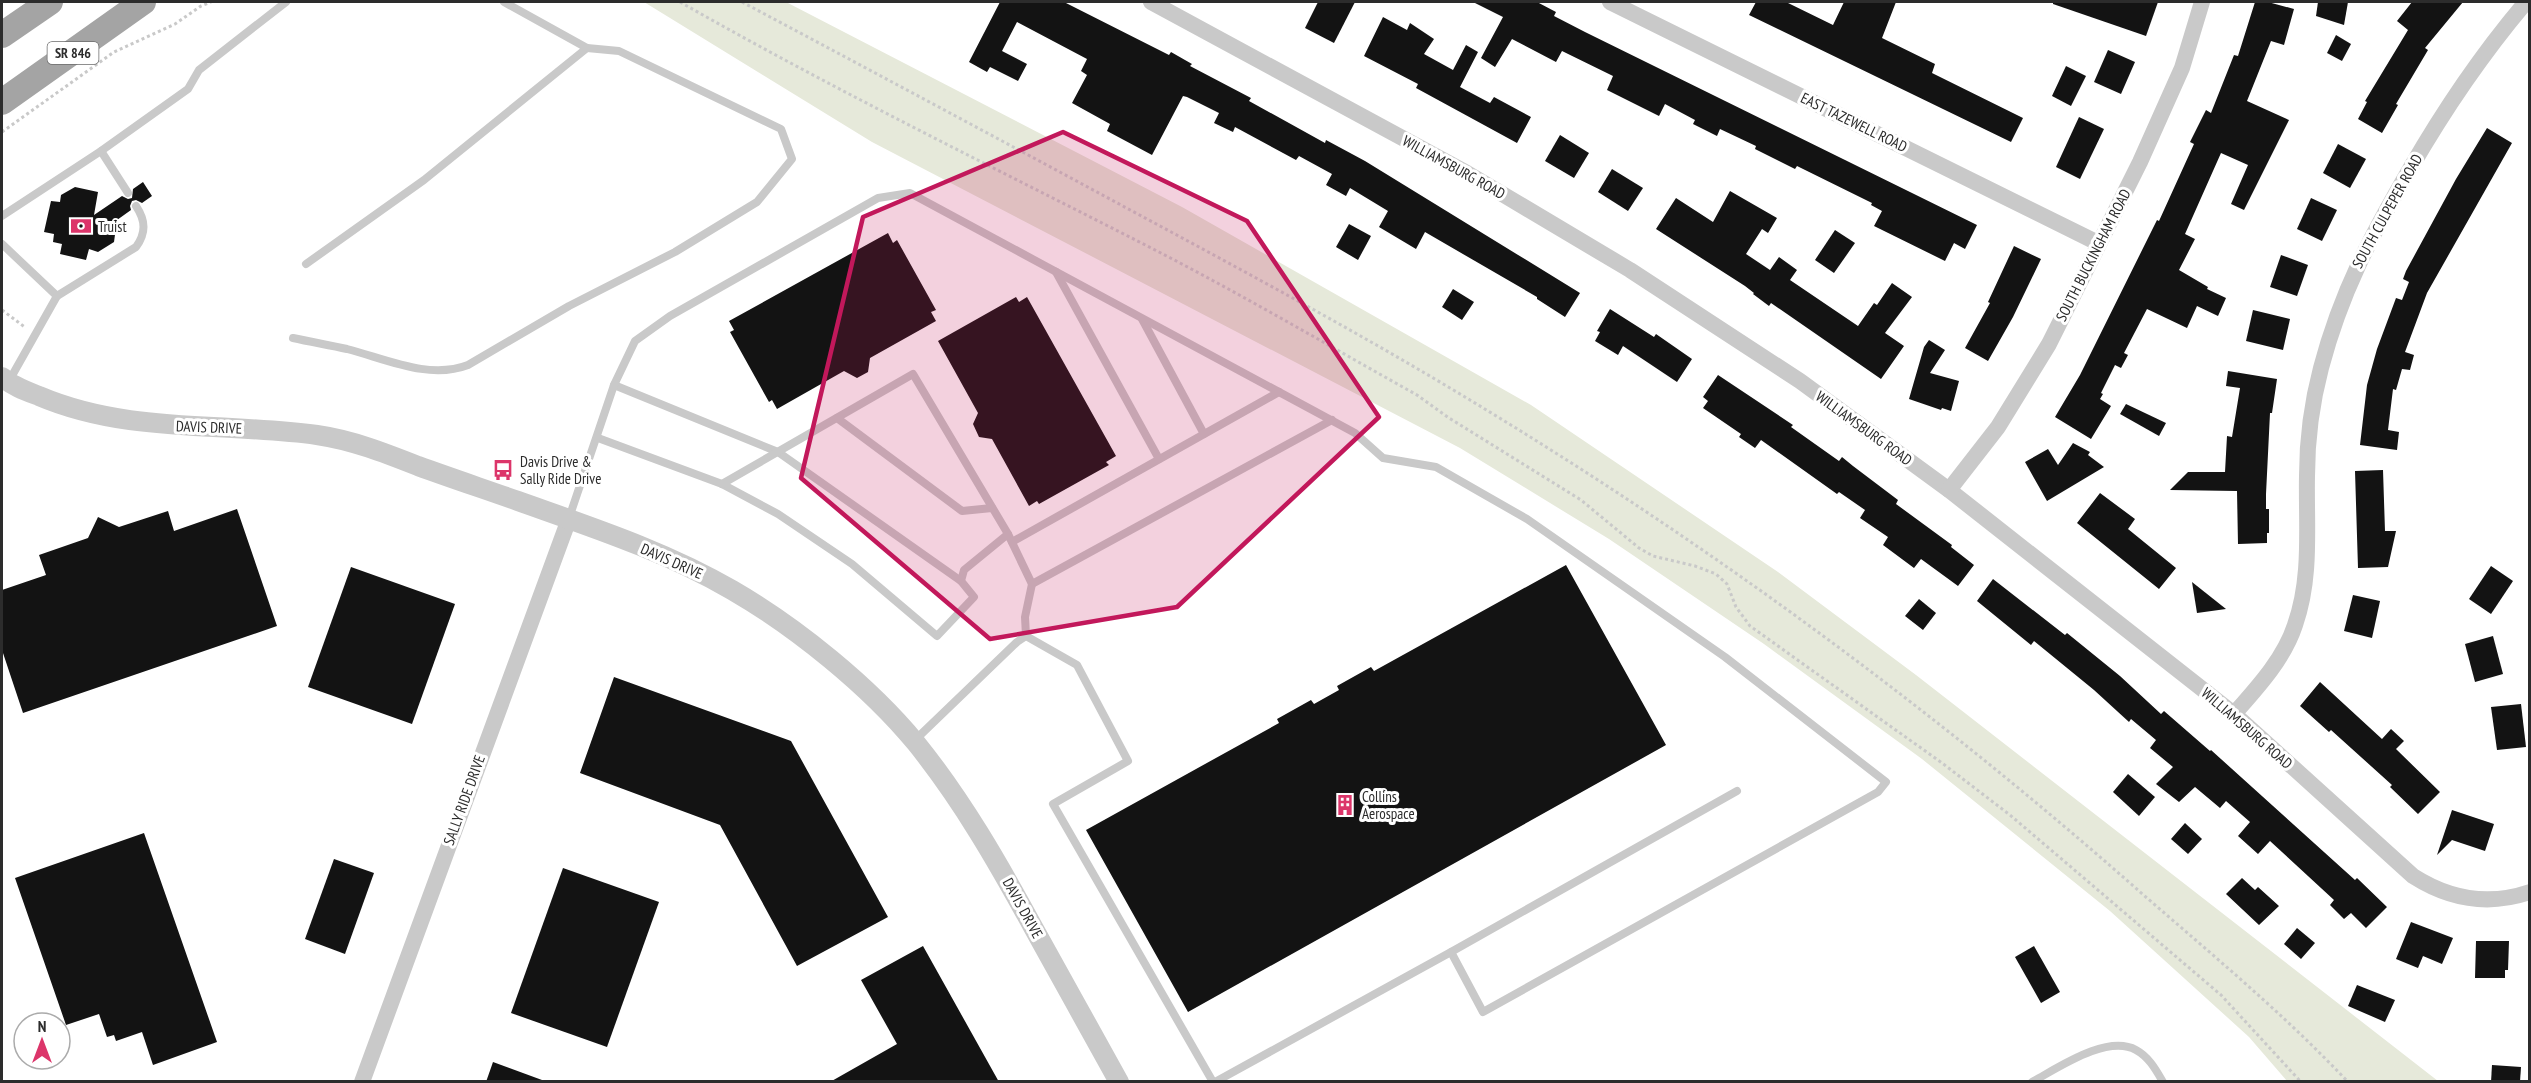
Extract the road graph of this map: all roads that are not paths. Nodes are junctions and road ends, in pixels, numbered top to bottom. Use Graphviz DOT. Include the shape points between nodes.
graph roads {
  1 [pos="50,2"];
  2 [pos="143,2"];
  3 [pos="286,2"];
  4 [pos="504,2"];
  5 [pos="1151,2"];
  6 [pos="1610,2"];
  7 [pos="2202,2"];
  8 [pos="2526,2"];
  9 [pos="2,35"];
  10 [pos="587,48"];
  11 [pos="2,102"];
  12 [pos="101,151"];
  13 [pos="128,193"];
  14 [pos="136,206"];
  15 [pos="2,216"];
  16 [pos="2098,243"];
  17 [pos="2,244"];
  18 [pos="306,264"];
  19 [pos="1055,271"];
  20 [pos="57,296"];
  21 [pos="1142,318"];
  22 [pos="293,338"];
  23 [pos="4,384"];
  24 [pos="614,385"];
  25 [pos="1280,392"];
  26 [pos="837,418"];
  27 [pos="1332,420"];
  28 [pos="1204,434"];
  29 [pos="597,438"];
  30 [pos="778,452"];
  31 [pos="1159,459"];
  32 [pos="722,484"];
  33 [pos="1948,490"];
  34 [pos="992,508"];
  35 [pos="568,519"];
  36 [pos="1010,538"];
  37 [pos="961,581"];
  38 [pos="1032,584"];
  39 [pos="1026,636"];
  40 [pos="2234,714"];
  41 [pos="914,741"];
  42 [pos="1737,791"];
  43 [pos="2529,892"];
  44 [pos="1451,952"];
  45 [pos="362,1082"];
  46 [pos="1119,1082"];
  47 [pos="1214,1082"];
  48 [pos="2032,1082"];
  49 [pos="2163,1082"];
  1 -- 9 [label="main road"];
  2 -- 11 [label="main road, SR 846"];
  3 -- 12 [label="lane" via="199,69 188,89"];
  4 -- 10 [label="lane"];
  5 -- 33 [label="street, WILLIAMSBURG ROAD" via="1467,173 1630,270 1808,387"];
  6 -- 16 [label="street, EAST TAZEWELL ROAD"];
  7 -- 16 [label="street, SOUTH BUCKINGHAM ROAD" via="2182,68"];
  8 -- 40 [label="street, SOUTH CULPEPER ROAD" via="2476,63 2425,143 2354,271 2321,370 2312,418 2305,588 2295,626 2277,660"];
  10 -- 18 [label="lane" via="424,180"];
  10 -- 22 [label="lane" via="619,51 781,129 792,159 757,202 675,252 452,371 421,369"];
  12 -- 13 [label="lane"];
  12 -- 15 [label="lane"];
  14 -- 20 [label="lane" via="144,225 143,237 136,247"];
  16 -- 33 [label="street, SOUTH BUCKINGHAM ROAD" via="2029,380"];
  17 -- 20 [label="lane"];
  19 -- 21 [label="lane"];
  19 -- 24 [label="lane" via="910,193 878,198 670,316 635,341"];
  19 -- 31 [label="lane"];
  20 -- 23 [label="lane"];
  21 -- 25 [label="lane"];
  21 -- 28 [label="lane"];
  23 -- 35 [label="street, DAVIS DRIVE" via="87,412 153,424 273,428 329,436"];
  24 -- 29 [label="lane"];
  24 -- 30 [label="lane"];
  25 -- 27 [label="lane"];
  25 -- 28 [label="lane"];
  26 -- 30 [label="lane"];
  26 -- 34 [label="lane" via="962,511"];
  26 -- 34 [label="lane" via="913,374"];
  27 -- 38 [label="lane"];
  27 -- 44 [label="lane" via="1355,432 1383,458 1436,467 1527,519 1725,657 1886,782 1878,792 1483,1012"];
  28 -- 31 [label="lane"];
  29 -- 32 [label="lane"];
  29 -- 35 [label="lane"];
  30 -- 32 [label="lane"];
  30 -- 37 [label="lane"];
  31 -- 36 [label="lane"];
  32 -- 37 [label="lane" via="778,514 852,564 937,636 974,597"];
  33 -- 40 [label="street, WILLIAMSBURG ROAD"];
  34 -- 36 [label="lane"];
  35 -- 41 [label="street, DAVIS DRIVE" via="686,565 768,612 839,667"];
  35 -- 45 [label="street, SALLY RIDE DRIVE"];
  36 -- 37 [label="lane" via="964,570"];
  36 -- 38 [label="lane"];
  38 -- 39 [label="lane" via="1025,617"];
  39 -- 41 [label="lane"];
  39 -- 47 [label="lane" via="1077,664 1128,761 1053,804"];
  40 -- 43 [label="street, WILLIAMSBURG ROAD" via="2426,884 2475,899 2502,900"];
  41 -- 46 [label="street, DAVIS DRIVE" via="975,825"];
  42 -- 44 [label="lane"];
  44 -- 47 [label="lane"];
  48 -- 49 [label="lane" via="2095,1049 2115,1046 2135,1049 2153,1064"];
}
